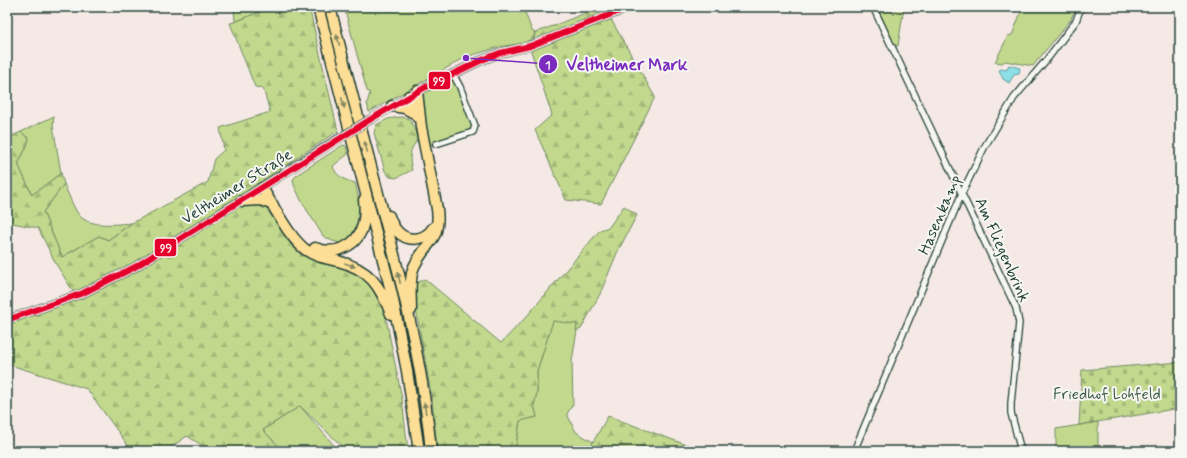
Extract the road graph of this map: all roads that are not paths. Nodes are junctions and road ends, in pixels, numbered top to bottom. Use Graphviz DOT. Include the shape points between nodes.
graph roads {
  1 [pos="318,7"];
  2 [pos="330,7"];
  3 [pos="630,7"];
  4 [pos="873,7"];
  5 [pos="1081,7"];
  6 [pos="453,74"];
  7 [pos="413,94"];
  8 [pos="392,106"];
  9 [pos="416,114"];
  10 [pos="421,127"];
  11 [pos="436,144"];
  12 [pos="364,184"];
  13 [pos="376,184"];
  14 [pos="265,186"];
  15 [pos="962,193"];
  16 [pos="242,201"];
  17 [pos="273,205"];
  18 [pos="437,209"];
  19 [pos="7,320"];
  20 [pos="411,330"];
  21 [pos="401,339"];
  22 [pos="419,451"];
  23 [pos="431,451"];
  24 [pos="854,451"];
  25 [pos="1020,451"];
  1 -- 12 [label="highway, one-way"];
  13 -- 2 [label="highway, one-way"];
  3 -- 6 [label="main road, Veltheimer Straße" via="530,46 500,53"];
  4 -- 15 [label="street, Am Fliegenbrink"];
  5 -- 15 [label="street, Hasenkamp" via="1076,21 1007,109"];
  6 -- 7 [label="main road, Veltheimer Straße"];
  6 -- 11 [label="street" via="475,129 473,132"];
  7 -- 8 [label="main road, Veltheimer Straße"];
  7 -- 9 [label="highway"];
  7 -- 10 [label="highway"];
  8 -- 9 [label="highway" via="406,108"];
  8 -- 14 [label="main road, Veltheimer Straße, bridge"];
  9 -- 10 [label="highway"];
  10 -- 18 [label="highway"];
  12 -- 14 [label="highway" via="363,226 352,244 332,252 324,252 311,246 295,231"];
  12 -- 21 [label="highway"];
  13 -- 18 [label="highway" via="393,226 410,239 420,239 430,233"];
  20 -- 13 [label="highway, one-way"];
  14 -- 16 [label="main road, Veltheimer Straße"];
  14 -- 17 [label="highway"];
  15 -- 24 [label="street, Hasenkamp"];
  15 -- 25 [label="street, Am Fliegenbrink" via="1016,308 1019,323 1011,414"];
  16 -- 17 [label="highway" via="264,201"];
  16 -- 19 [label="main road, Veltheimer Straße" via="110,280"];
  17 -- 21 [label="highway, one-way" via="291,234 306,250 314,255 357,268 374,281 386,301"];
  18 -- 20 [label="highway" via="437,227 418,260 410,282"];
  23 -- 20 [label="highway, one-way"];
  21 -- 22 [label="highway"];
}
